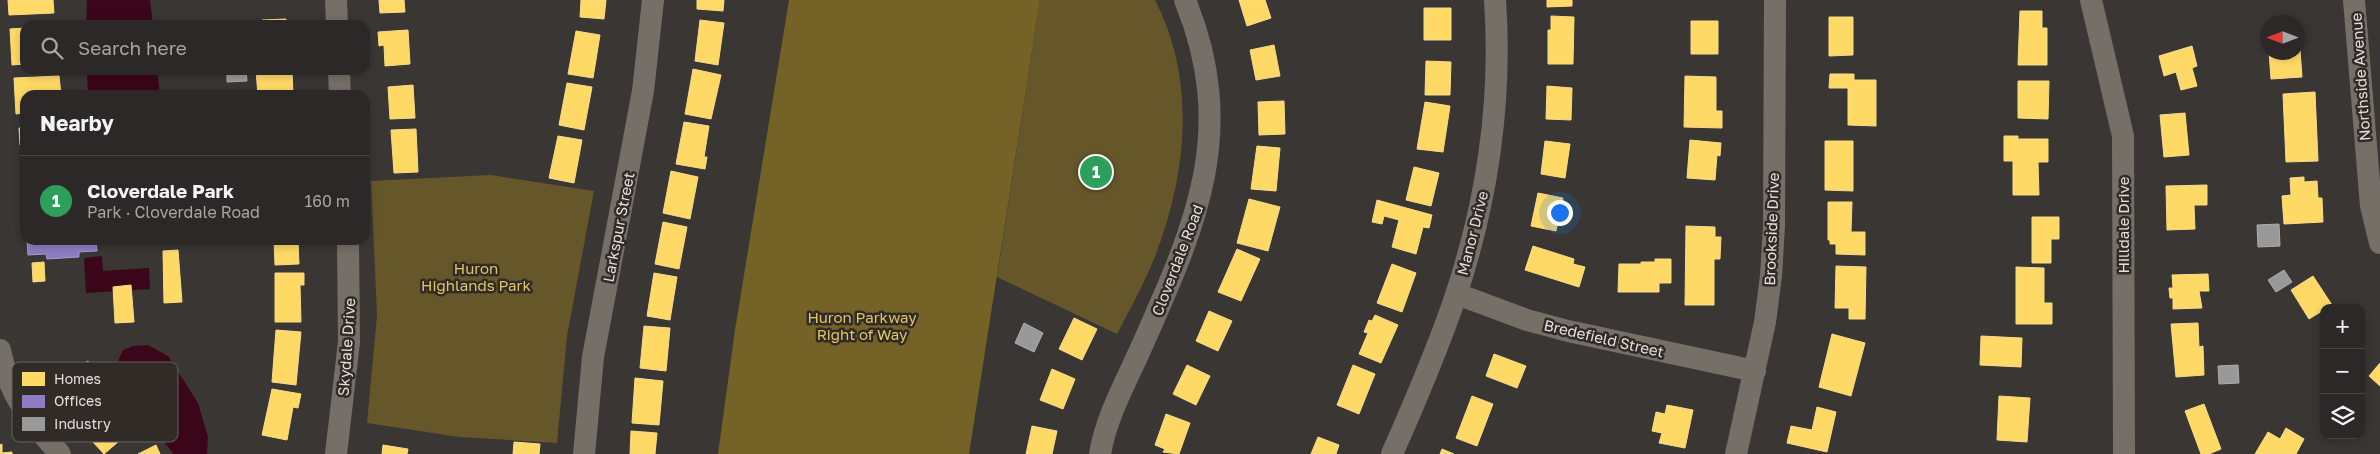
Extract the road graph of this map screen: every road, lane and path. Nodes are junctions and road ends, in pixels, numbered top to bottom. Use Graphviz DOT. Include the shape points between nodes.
graph roads {
  1 [pos="336,0"];
  2 [pos="653,0"];
  3 [pos="1185,0"];
  4 [pos="1495,0"];
  5 [pos="1775,0"];
  6 [pos="2091,0"];
  7 [pos="2354,0"];
  8 [pos="337,20"];
  9 [pos="339,75"];
  10 [pos="340,90"];
  11 [pos="2380,243"];
  12 [pos="348,245"];
  13 [pos="1456,294"];
  14 [pos="0,350"];
  15 [pos="1755,371"];
  16 [pos="12,390"];
  17 [pos="49,442"];
  18 [pos="60,454"];
  19 [pos="336,454"];
  20 [pos="584,454"];
  21 [pos="1100,454"];
  22 [pos="1392,454"];
  23 [pos="1736,454"];
  24 [pos="2124,454"];
  1 -- 8 [label="street"];
  2 -- 20 [label="street, Larkspur Street" via="643,90 593,357"];
  3 -- 21 [label="street, Cloverdale Road" via="1208,79 1209,129 1205,175 1190,233 1111,416"];
  4 -- 13 [label="street, Manor Drive" via="1496,103 1485,184"];
  5 -- 15 [label="street, Brookside Drive" via="1774,236 1768,304"];
  6 -- 24 [label="street, Hilldale Drive" via="2123,136"];
  7 -- 11 [label="street, Northside Avenue" via="2372,214"];
  9 -- 10 [label="street"];
  12 -- 19 [label="street, Skydale Drive" via="349,342"];
  13 -- 15 [label="street, Bredefield Street" via="1568,331"];
  13 -- 22 [label="street, Manor Drive"];
  14 -- 16 [label="street"];
  15 -- 23 [label="street, Brookside Drive"];
  17 -- 18 [label="street"];
}
